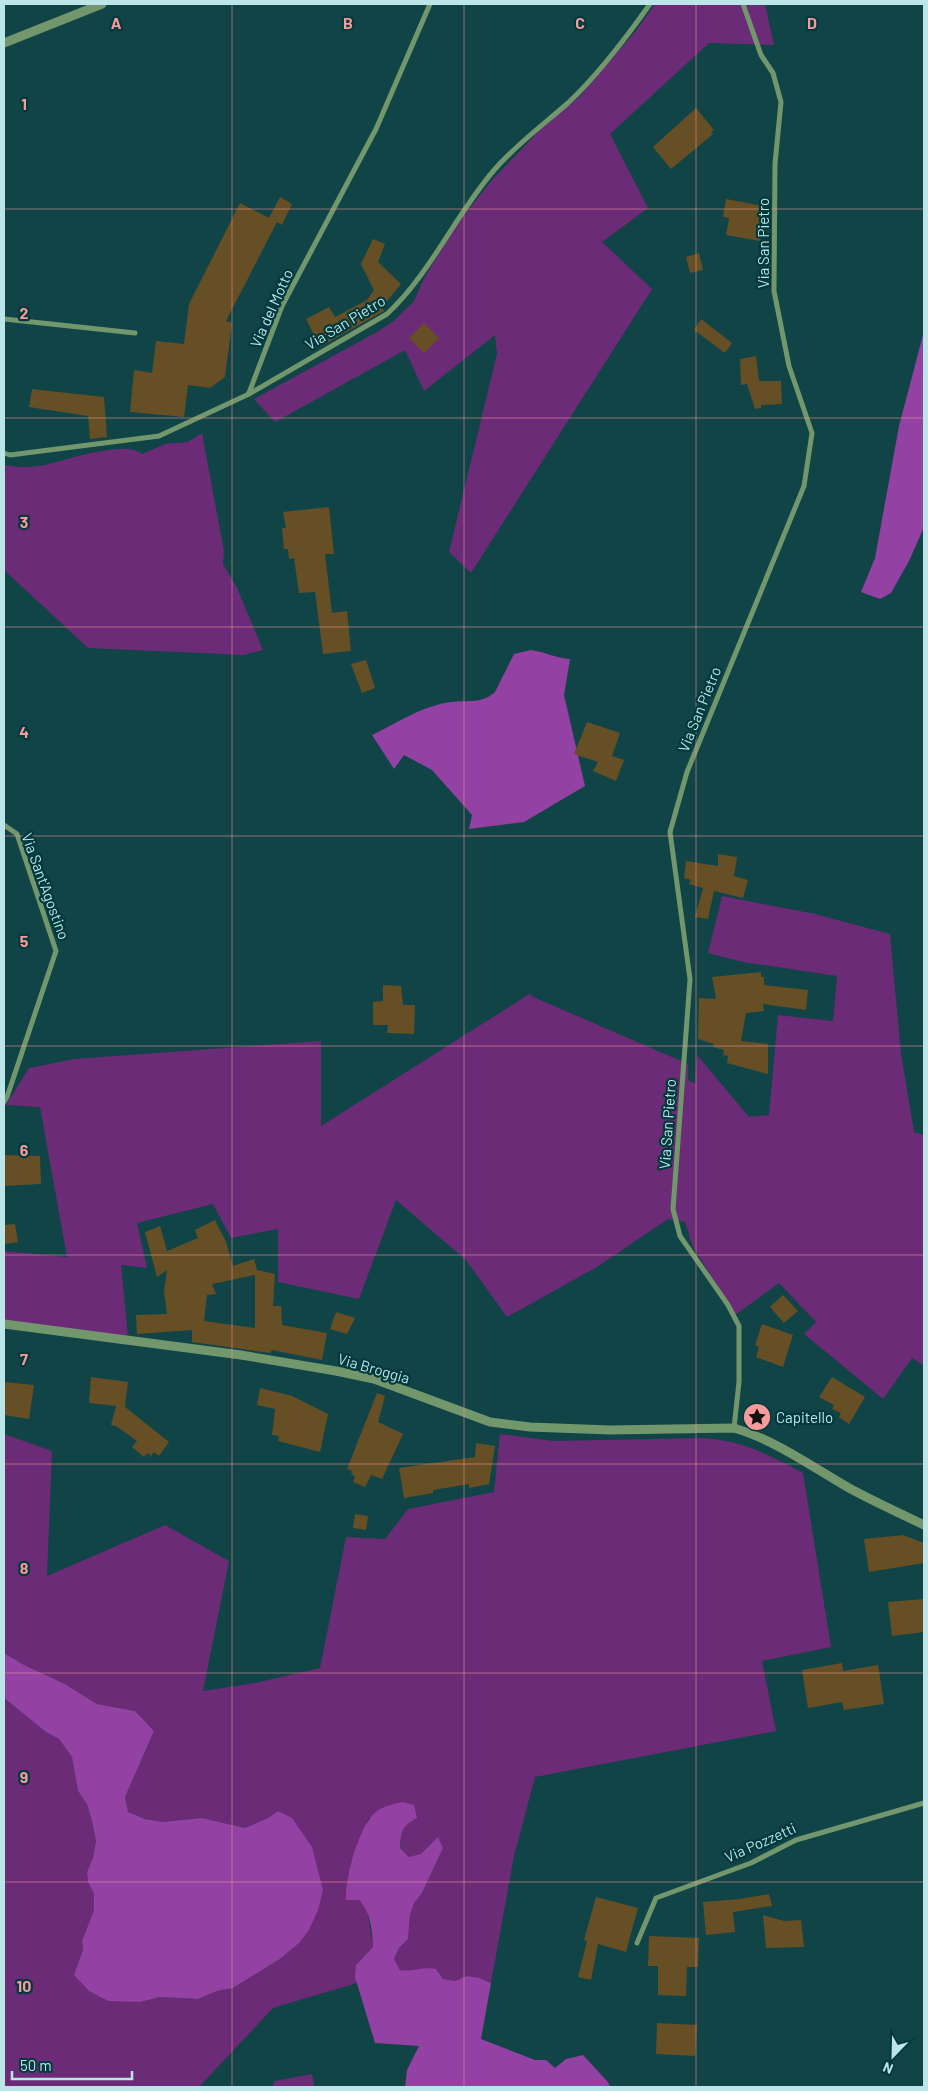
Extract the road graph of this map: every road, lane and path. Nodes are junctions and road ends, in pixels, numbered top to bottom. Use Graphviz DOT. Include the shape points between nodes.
graph roads {
  1 [pos="102,4"];
  2 [pos="430,4"];
  3 [pos="650,4"];
  4 [pos="743,4"];
  5 [pos="4,43"];
  6 [pos="4,318"];
  7 [pos="135,332"];
  8 [pos="249,394"];
  9 [pos="4,453"];
  10 [pos="4,825"];
  11 [pos="4,1102"];
  12 [pos="4,1324"];
  13 [pos="734,1428"];
  14 [pos="924,1526"];
  15 [pos="924,1802"];
  16 [pos="637,1943"];
  1 -- 5 [label="street"];
  2 -- 8 [label="street, Via del Motto" via="376,129 282,306"];
  3 -- 8 [label="street, Via San Pietro" via="606,62 495,170 405,297 387,314"];
  4 -- 13 [label="street, Via San Pietro" via="760,55 773,72 781,102 775,164 774,291 789,366 812,433 804,486 686,772 670,832 690,979 673,1209 680,1236 739,1326"];
  6 -- 7 [label="street"];
  8 -- 9 [label="street" via="159,436 10,455"];
  10 -- 11 [label="street, Via Sant'Agostino" via="17,834 56,951"];
  12 -- 13 [label="street, Via Broggia" via="241,1355 336,1371 374,1380 490,1422 610,1430"];
  13 -- 14 [label="street" via="775,1444"];
  15 -- 16 [label="street, Via Pozzetti" via="796,1840 751,1863 656,1898"];
}
